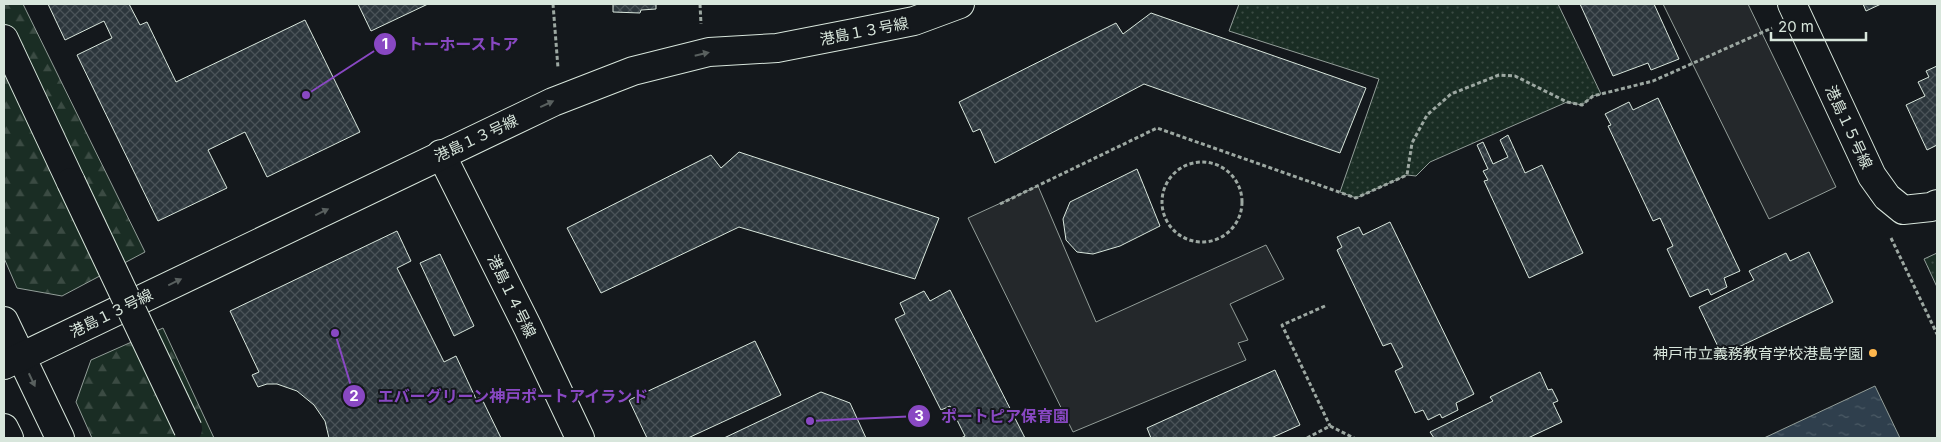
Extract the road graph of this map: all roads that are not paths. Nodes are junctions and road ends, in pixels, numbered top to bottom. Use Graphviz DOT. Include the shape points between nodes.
graph roads {
  1 [pos="960,4"];
  2 [pos="1795,10"];
  3 [pos="4,38"];
  4 [pos="442,154"];
  5 [pos="1937,204"];
  6 [pos="4,321"];
  7 [pos="12,360"];
  8 [pos="4,428"];
  9 [pos="190,434"];
  10 [pos="9,438"];
  11 [pos="60,438"];
  12 [pos="580,438"];
  4 -- 1 [label="street, 港島１３号線, one-way" via="553,102 633,71 709,52 777,48 863,32 914,21"];
  2 -- 5 [label="street, 港島１５号線" via="1872,176 1887,197 1903,210"];
  3 -- 9 [label="street, bridge"];
  7 -- 4 [label="street, 港島１３号線, one-way"];
  4 -- 12 [label="street, 港島１４号線"];
  6 -- 7 [label="street"];
  7 -- 11 [label="street, one-way"];
  8 -- 10 [label="street"];
}
